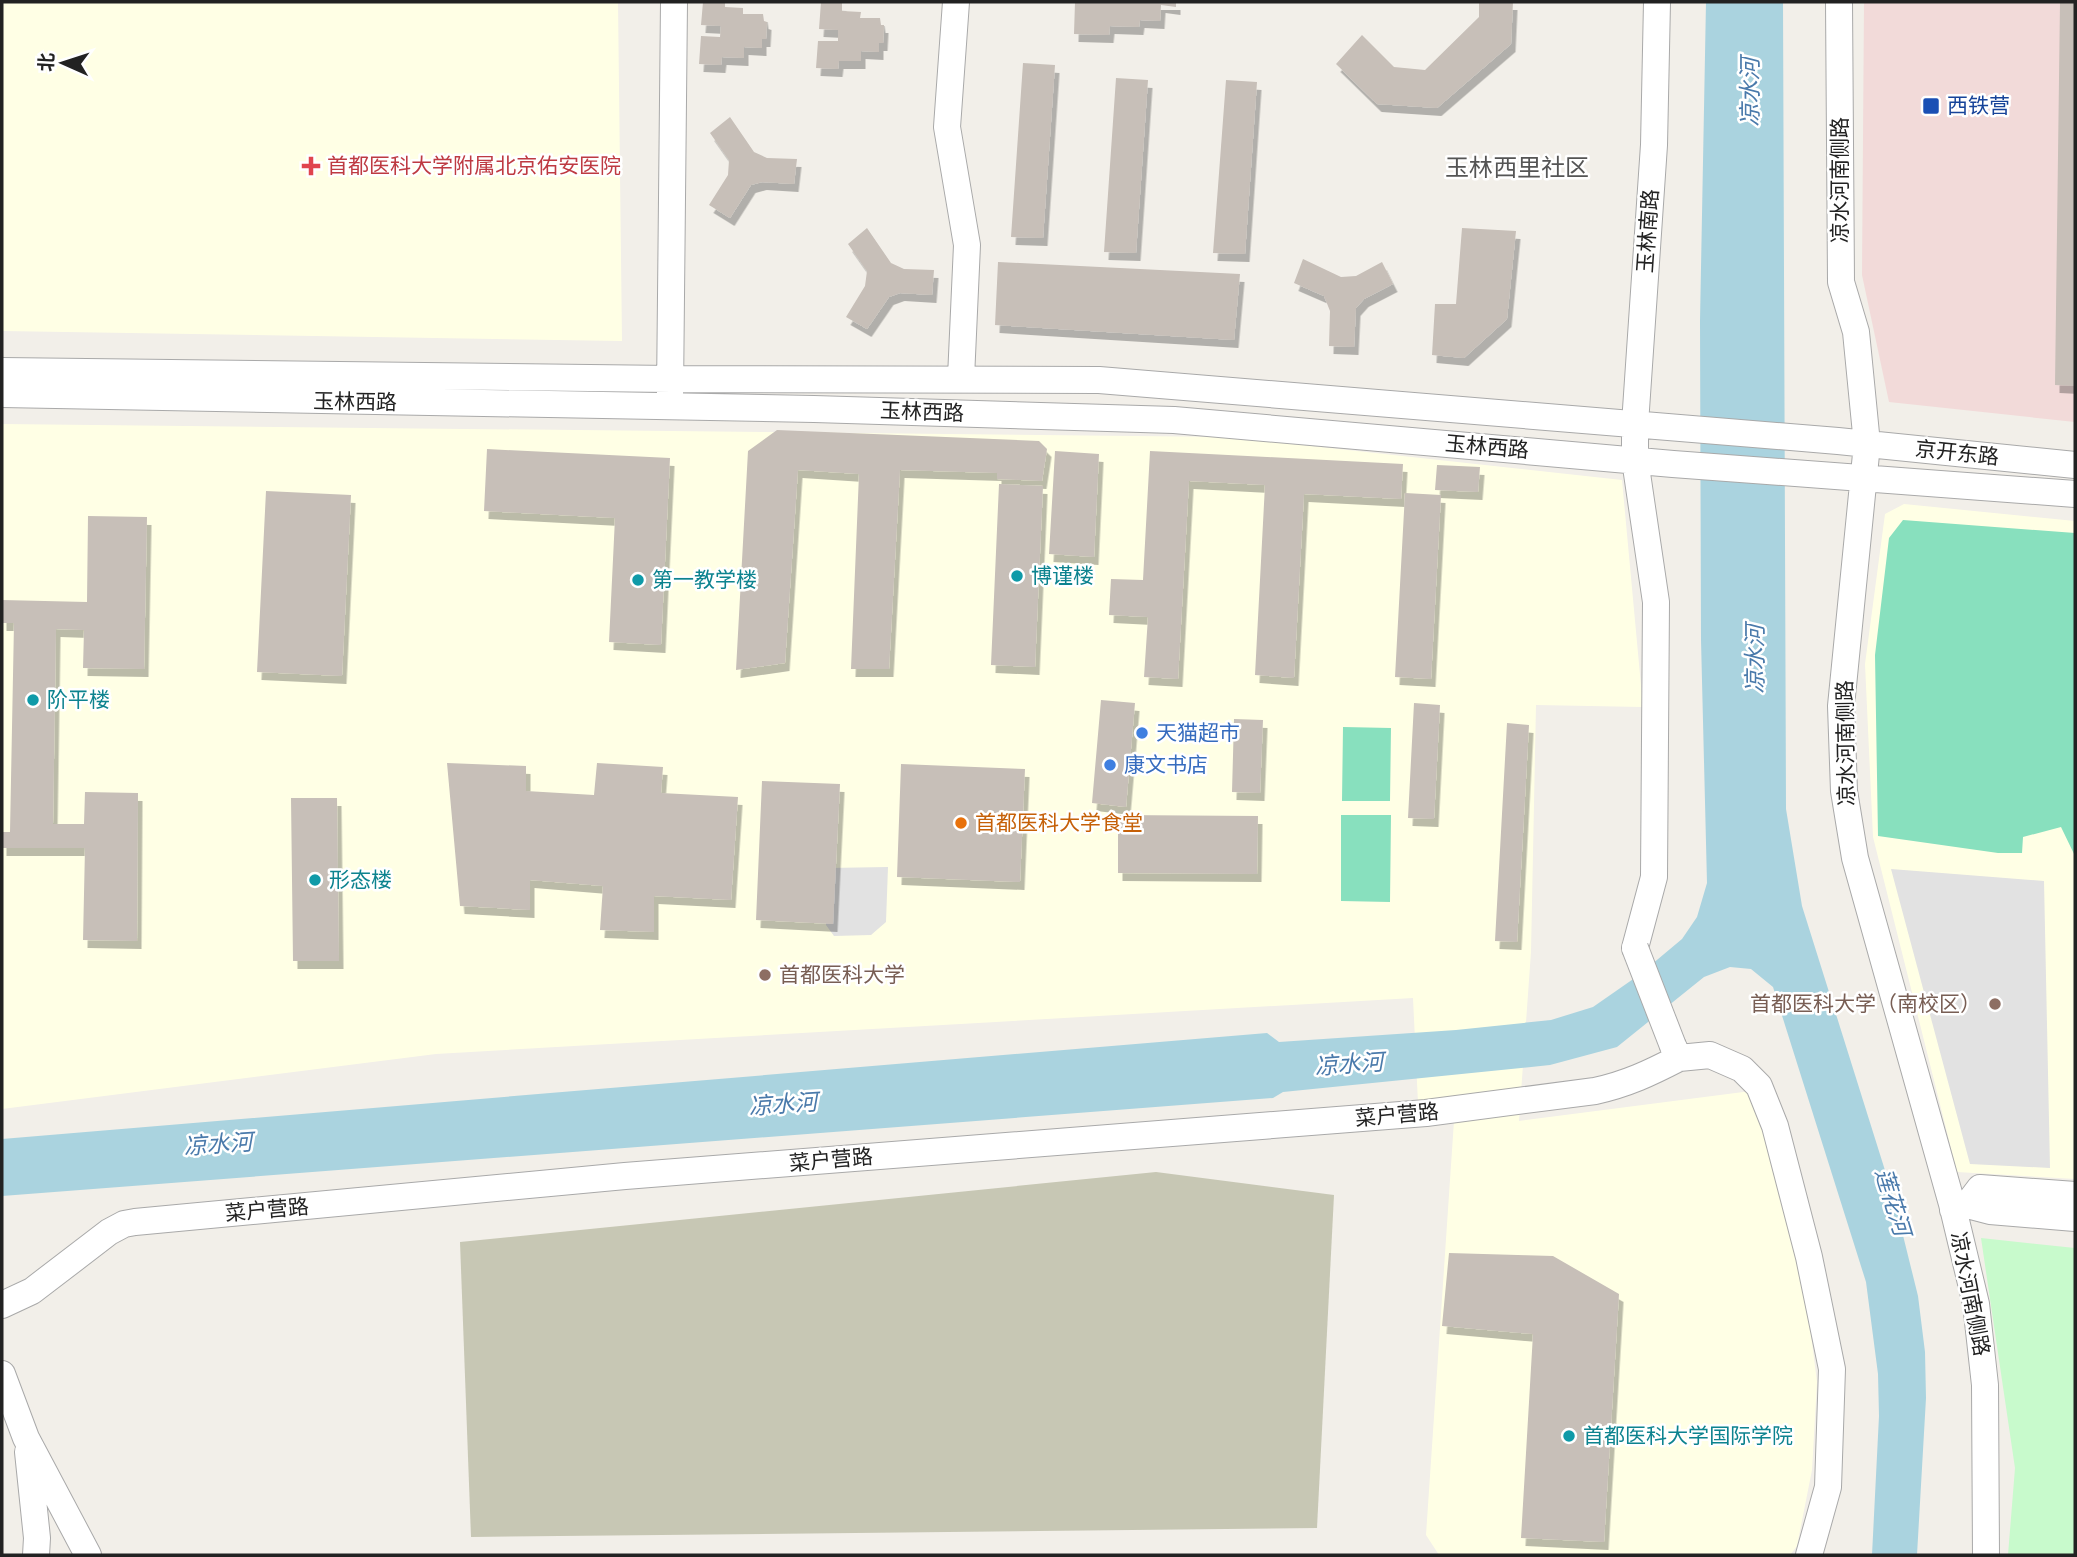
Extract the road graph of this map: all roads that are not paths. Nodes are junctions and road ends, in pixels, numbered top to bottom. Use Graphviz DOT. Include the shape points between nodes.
graph roads {
  1 [pos="674,2"];
  2 [pos="956,2"];
  3 [pos="1657,2"];
  4 [pos="1839,2"];
  5 [pos="2,371"];
  6 [pos="961,378"];
  7 [pos="671,379"];
  8 [pos="2,394"];
  9 [pos="670,407"];
  10 [pos="1635,424"];
  11 [pos="1838,440"];
  12 [pos="1867,444"];
  13 [pos="1634,460"];
  14 [pos="2075,465"];
  15 [pos="1851,478"];
  16 [pos="2075,494"];
  17 [pos="1676,1052"];
  18 [pos="2075,1195"];
  19 [pos="1958,1206"];
  20 [pos="2075,1217"];
  21 [pos="2,1305"];
  22 [pos="2,1374"];
  23 [pos="26,1438"];
  24 [pos="36,1555"];
  25 [pos="88,1555"];
  26 [pos="1810,1555"];
  27 [pos="1986,1555"];
  1 -- 7 [label="street"];
  2 -- 6 [label="street" via="947,127 967,245"];
  3 -- 10 [label="street, 玉林南路" via="1654,145"];
  4 -- 12 [label="street, 凉水河南侧路" via="1841,282 1856,332"];
  5 -- 7 [label="street, 玉林西路"];
  6 -- 7 [label="street, 玉林西路"];
  6 -- 10 [label="street, 玉林西路" via="1099,380"];
  7 -- 9 [label="street"];
  8 -- 9 [label="street, 玉林西路"];
  9 -- 13 [label="street, 玉林西路" via="1174,420"];
  10 -- 11 [label="street, 玉林西路"];
  10 -- 13 [label="street, 玉林南路"];
  11 -- 12 [label="street, 京开东路"];
  12 -- 14 [label="street, 京开东路"];
  12 -- 15 [label="street, 凉水河南侧路"];
  13 -- 15 [label="street, 玉林西路"];
  13 -- 17 [label="street, 玉林南路, bridge" via="1656,602 1654,877 1635,948"];
  15 -- 16 [label="street, 京开东路"];
  15 -- 19 [label="street, 凉水河南侧路" via="1841,705 1844,791 1855,858"];
  17 -- 21 [label="street, 菜户营路" via="1636,1080 1595,1091 1426,1113 625,1176 135,1222 109,1232 32,1291"];
  17 -- 26 [label="street, 菜户营路" via="1710,1055 1742,1069 1759,1086 1779,1139 1832,1369 1828,1487"];
  18 -- 19 [label="street" via="1980,1188"];
  19 -- 20 [label="street"];
  19 -- 27 [label="street, 凉水河南侧路" via="1985,1385"];
  22 -- 23 [label="street"];
  23 -- 24 [label="street"];
  23 -- 25 [label="street"];
}
